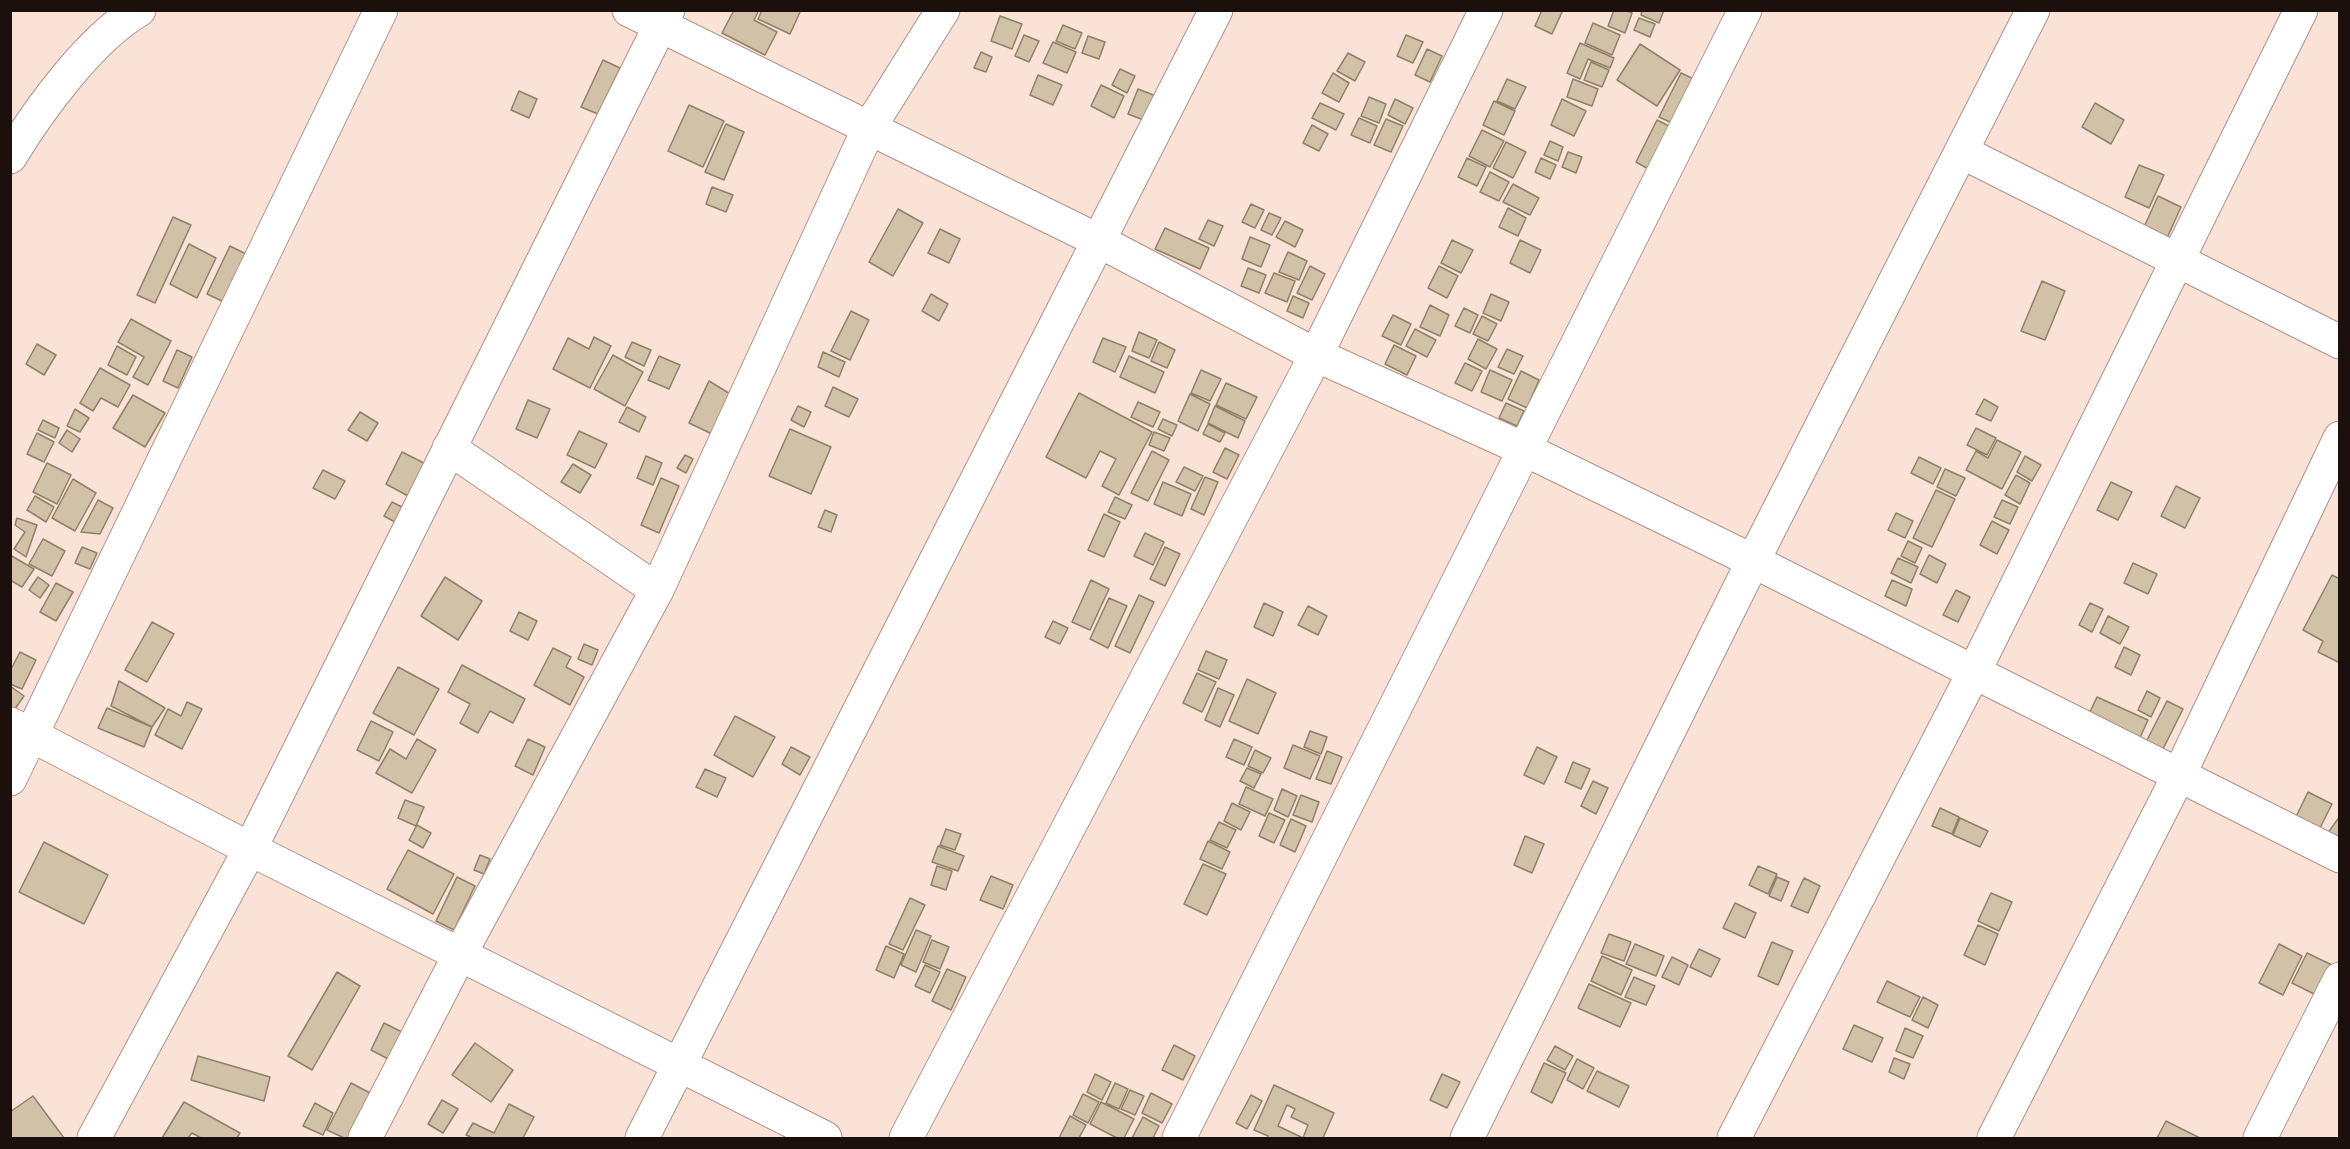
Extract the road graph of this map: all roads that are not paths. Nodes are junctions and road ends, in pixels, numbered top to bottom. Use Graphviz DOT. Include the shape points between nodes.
graph roads {
  1 [pos="139,10"];
  2 [pos="381,10"];
  3 [pos="628,10"];
  4 [pos="943,10"];
  5 [pos="1216,10"];
  6 [pos="1486,10"];
  7 [pos="1745,10"];
  8 [pos="2033,10"];
  9 [pos="2301,10"];
  10 [pos="664,18"];
  11 [pos="869,128"];
  12 [pos="1962,152"];
  13 [pos="10,157"];
  14 [pos="1097,240"];
  15 [pos="2178,260"];
  16 [pos="2340,342"];
  17 [pos="1316,355"];
  18 [pos="2340,438"];
  19 [pos="449,448"];
  20 [pos="1526,450"];
  21 [pos="1753,561"];
  22 [pos="657,590"];
  23 [pos="1974,672"];
  24 [pos="22,729"];
  25 [pos="2179,775"];
  26 [pos="10,779"];
  27 [pos="250,849"];
  28 [pos="2340,856"];
  29 [pos="460,954"];
  30 [pos="2340,979"];
  31 [pos="679,1065"];
  32 [pos="94,1138"];
  33 [pos="365,1138"];
  34 [pos="642,1138"];
  35 [pos="825,1138"];
  36 [pos="906,1138"];
  37 [pos="1179,1138"];
  38 [pos="1467,1138"];
  39 [pos="1734,1138"];
  40 [pos="1994,1138"];
  41 [pos="2260,1138"];
  1 -- 13 [label="street" via="124,19 80,62 32,120"];
  2 -- 24 [label="street"];
  3 -- 10 [label="street"];
  4 -- 11 [label="street"];
  5 -- 14 [label="street"];
  6 -- 17 [label="street"];
  7 -- 20 [label="street"];
  8 -- 12 [label="street"];
  9 -- 15 [label="street"];
  10 -- 11 [label="street"];
  10 -- 19 [label="street"];
  11 -- 14 [label="street"];
  11 -- 22 [label="street"];
  12 -- 15 [label="street"];
  12 -- 21 [label="street"];
  14 -- 17 [label="street"];
  14 -- 31 [label="street"];
  15 -- 16 [label="street"];
  15 -- 23 [label="street"];
  17 -- 20 [label="street"];
  17 -- 36 [label="street"];
  18 -- 25 [label="street"];
  19 -- 22 [label="street"];
  19 -- 27 [label="street"];
  20 -- 21 [label="street"];
  20 -- 37 [label="street"];
  21 -- 23 [label="street"];
  21 -- 38 [label="street"];
  22 -- 29 [label="street"];
  23 -- 25 [label="street"];
  23 -- 39 [label="street"];
  24 -- 26 [label="street"];
  24 -- 27 [label="street"];
  25 -- 28 [label="street"];
  25 -- 40 [label="street"];
  27 -- 29 [label="street"];
  27 -- 32 [label="street"];
  29 -- 31 [label="street"];
  29 -- 33 [label="street"];
  30 -- 41 [label="street"];
  31 -- 34 [label="street"];
  31 -- 35 [label="street"];
}
